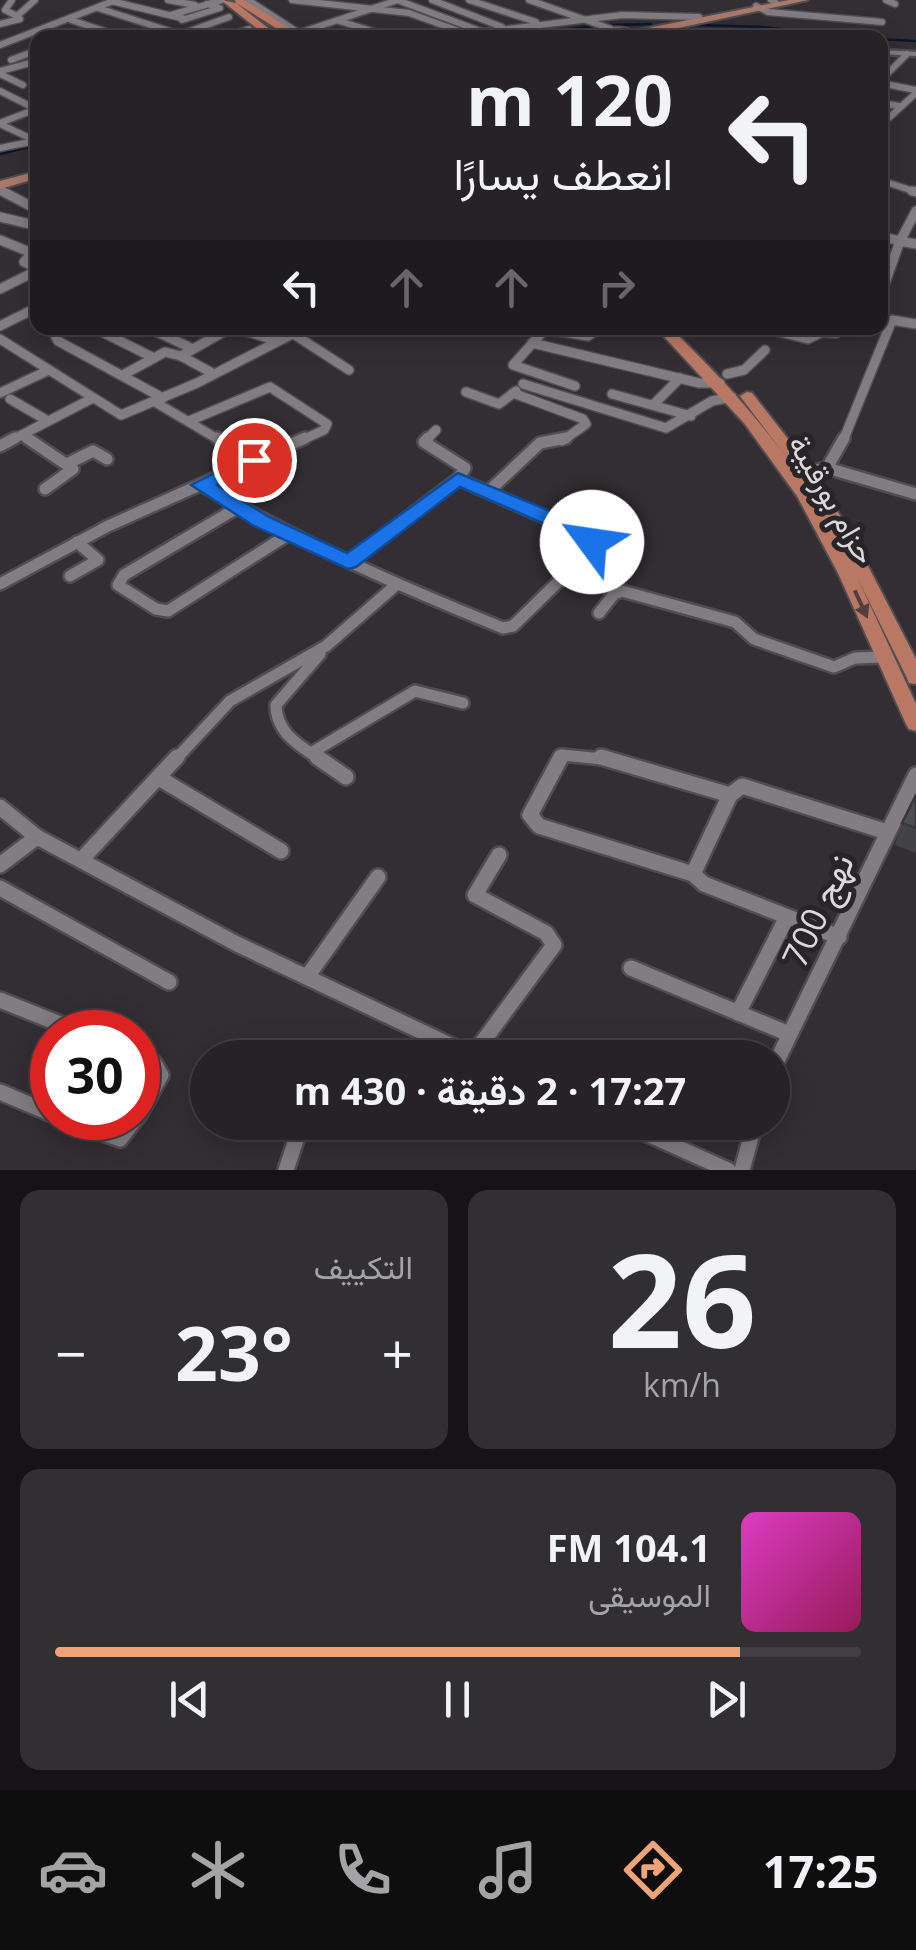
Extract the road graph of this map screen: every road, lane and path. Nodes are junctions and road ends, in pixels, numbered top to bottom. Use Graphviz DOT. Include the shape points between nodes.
graph roads {
  1 [pos="12,0"];
  2 [pos="36,0"];
  3 [pos="154,0"];
  4 [pos="168,0"];
  5 [pos="187,0"];
  6 [pos="225,0"];
  7 [pos="238,0"];
  8 [pos="248,0"];
  9 [pos="292,0"];
  10 [pos="398,0"];
  11 [pos="432,0"];
  12 [pos="470,0"];
  13 [pos="529,0"];
  14 [pos="557,0"];
  15 [pos="790,0"];
  16 [pos="803,0"];
  17 [pos="886,0"];
  18 [pos="114,1"];
  19 [pos="773,1"];
  20 [pos="328,2"];
  21 [pos="100,4"];
  22 [pos="541,4"];
  23 [pos="895,4"];
  24 [pos="203,5"];
  25 [pos="488,7"];
  26 [pos="757,7"];
  27 [pos="140,8"];
  28 [pos="368,11"];
  29 [pos="465,14"];
  30 [pos="171,15"];
  31 [pos="657,15"];
  32 [pos="17,16"];
  33 [pos="700,16"];
  34 [pos="229,17"];
  35 [pos="185,19"];
  36 [pos="582,19"];
  37 [pos="71,20"];
  38 [pos="339,21"];
  39 [pos="282,22"];
  40 [pos="536,22"];
  41 [pos="882,22"];
  42 [pos="0,24"];
  43 [pos="327,24"];
  44 [pos="164,27"];
  45 [pos="504,28"];
  46 [pos="668,28"];
  47 [pos="46,30"];
  48 [pos="102,30"];
  49 [pos="172,30"];
  50 [pos="193,30"];
  51 [pos="265,30"];
  52 [pos="284,30"];
  53 [pos="286,30"];
  54 [pos="290,30"];
  55 [pos="312,30"];
  56 [pos="369,30"];
  57 [pos="457,30"];
  58 [pos="478,30"];
  59 [pos="494,30"];
  60 [pos="604,30"];
  61 [pos="30,36"];
  62 [pos="11,42"];
  63 [pos="0,45"];
  64 [pos="30,49"];
  65 [pos="30,54"];
  66 [pos="911,54"];
  67 [pos="30,63"];
  68 [pos="0,70"];
  69 [pos="888,70"];
  70 [pos="913,78"];
  71 [pos="23,84"];
  72 [pos="888,84"];
  73 [pos="904,88"];
  74 [pos="0,91"];
  75 [pos="916,91"];
  76 [pos="888,104"];
  77 [pos="30,106"];
  78 [pos="899,106"];
  79 [pos="30,113"];
  80 [pos="888,118"];
  81 [pos="0,124"];
  82 [pos="30,139"];
  83 [pos="30,143"];
  84 [pos="0,148"];
  85 [pos="916,178"];
  86 [pos="30,179"];
  87 [pos="888,183"];
  88 [pos="0,188"];
  89 [pos="902,188"];
  90 [pos="916,192"];
  91 [pos="30,205"];
  92 [pos="916,211"];
  93 [pos="0,217"];
  94 [pos="25,223"];
  95 [pos="30,224"];
  96 [pos="0,238"];
  97 [pos="888,238"];
  98 [pos="900,241"];
  99 [pos="916,244"];
  100 [pos="15,245"];
  101 [pos="30,252"];
  102 [pos="0,253"];
  103 [pos="30,273"];
  104 [pos="888,274"];
  105 [pos="0,289"];
  106 [pos="30,313"];
  107 [pos="888,319"];
  108 [pos="892,320"];
  109 [pos="916,324"];
  110 [pos="0,326"];
  111 [pos="888,330"];
  112 [pos="55,335"];
  113 [pos="108,335"];
  114 [pos="165,335"];
  115 [pos="216,335"];
  116 [pos="259,335"];
  117 [pos="285,335"];
  118 [pos="296,335"];
  119 [pos="539,335"];
  120 [pos="684,335"];
  121 [pos="792,335"];
  122 [pos="816,335"];
  123 [pos="886,335"];
  124 [pos="0,339"];
  125 [pos="274,340"];
  126 [pos="532,343"];
  127 [pos="192,348"];
  128 [pos="766,350"];
  129 [pos="180,356"];
  130 [pos="154,358"];
  131 [pos="50,370"];
  132 [pos="348,370"];
  133 [pos="214,374"];
  134 [pos="534,374"];
  135 [pos="124,376"];
  136 [pos="680,378"];
  137 [pos="523,384"];
  138 [pos="726,385"];
  139 [pos="574,386"];
  140 [pos="466,392"];
  141 [pos="513,393"];
  142 [pos="612,394"];
  143 [pos="5,396"];
  144 [pos="91,399"];
  145 [pos="159,400"];
  146 [pos="652,405"];
  147 [pos="690,416"];
  148 [pos="48,421"];
  149 [pos="189,421"];
  150 [pos="436,430"];
  151 [pos="22,435"];
  152 [pos="0,446"];
  153 [pos="107,459"];
  154 [pos="254,460"];
  155 [pos="67,464"];
  156 [pos="827,468"];
  157 [pos="806,472"];
  158 [pos="458,479"];
  159 [pos="202,485"];
  160 [pos="45,489"];
  161 [pos="490,490"];
  162 [pos="916,494"];
  163 [pos="237,508"];
  164 [pos="289,534"];
  165 [pos="77,542"];
  166 [pos="348,562"];
  167 [pos="70,576"];
  168 [pos="3,579"];
  169 [pos="396,585"];
  170 [pos="599,613"];
  171 [pos="326,646"];
  172 [pos="885,656"];
  173 [pos="916,678"];
  174 [pos="463,702"];
  175 [pos="916,724"];
  176 [pos="311,753"];
  177 [pos="916,775"];
  178 [pos="346,777"];
  179 [pos="160,778"];
  180 [pos="730,795"];
  181 [pos="0,806"];
  182 [pos="887,832"];
  183 [pos="37,837"];
  184 [pos="281,851"];
  185 [pos="498,855"];
  186 [pos="82,859"];
  187 [pos="0,865"];
  188 [pos="692,874"];
  189 [pos="378,876"];
  190 [pos="0,888"];
  191 [pos="787,916"];
  192 [pos="839,937"];
  193 [pos="631,968"];
  194 [pos="306,977"];
  195 [pos="169,982"];
  196 [pos="0,1000"];
  197 [pos="30,1012"];
  198 [pos="738,1013"];
  199 [pos="789,1034"];
  200 [pos="441,1040"];
  201 [pos="486,1040"];
  202 [pos="786,1040"];
  203 [pos="0,1092"];
  204 [pos="30,1105"];
  205 [pos="296,1140"];
  206 [pos="660,1140"];
  207 [pos="750,1140"];
  208 [pos="286,1170"];
  209 [pos="728,1170"];
  210 [pos="742,1170"];
  1 -- 32 [label="street" via="5,10"];
  2 -- 32 [label="street"];
  3 -- 27 [label="street"];
  4 -- 24 [label="street"];
  5 -- 24 [label="street"];
  6 -- 24 [label="street"];
  6 -- 51 [label="highway"];
  6 -- 52 [label="highway"];
  7 -- 53 [label="highway"];
  8 -- 39 [label="street"];
  9 -- 20 [label="street"];
  10 -- 28 [label="street"];
  10 -- 58 [label="street"];
  11 -- 29 [label="street"];
  12 -- 25 [label="street"];
  13 -- 22 [label="street"];
  14 -- 22 [label="street"];
  15 -- 19 [label="main road"];
  16 -- 26 [label="main road"];
  17 -- 23 [label="street"];
  18 -- 21 [label="street"];
  18 -- 27 [label="street"];
  19 -- 26 [label="main road"];
  20 -- 28 [label="street"];
  21 -- 37 [label="street"];
  21 -- 44 [label="street"];
  22 -- 36 [label="street"];
  24 -- 30 [label="street"];
  24 -- 35 [label="street" via="220,8"];
  25 -- 29 [label="street"];
  25 -- 40 [label="street"];
  26 -- 33 [label="main road"];
  26 -- 41 [label="street"];
  26 -- 46 [label="main road"];
  27 -- 30 [label="street"];
  28 -- 38 [label="street"];
  28 -- 57 [label="street" via="412,13"];
  29 -- 45 [label="street"];
  30 -- 35 [label="street"];
  31 -- 33 [label="street"];
  31 -- 36 [label="street"];
  31 -- 46 [label="street"];
  32 -- 42 [label="street"];
  33 -- 46 [label="main road"];
  34 -- 50 [label="street"];
  35 -- 44 [label="street"];
  36 -- 40 [label="street"];
  36 -- 45 [label="street"];
  36 -- 60 [label="street"];
  37 -- 47 [label="street"];
  37 -- 48 [label="street"];
  38 -- 43 [label="street"];
  38 -- 56 [label="street"];
  39 -- 43 [label="street"];
  39 -- 54 [label="street"];
  40 -- 45 [label="street"];
  43 -- 55 [label="street"];
  44 -- 49 [label="street"];
  45 -- 59 [label="street"];
  61 -- 62 [label="street"];
  62 -- 63 [label="street"];
  62 -- 64 [label="street"];
  65 -- 68 [label="street"];
  66 -- 69 [label="street"];
  67 -- 68 [label="street"];
  68 -- 71 [label="street"];
  70 -- 73 [label="street"];
  72 -- 73 [label="street"];
  73 -- 75 [label="street"];
  74 -- 77 [label="street"];
  75 -- 78 [label="street"];
  76 -- 78 [label="street"];
  78 -- 80 [label="street"];
  79 -- 81 [label="street"];
  81 -- 82 [label="street"];
  83 -- 84 [label="street"];
  85 -- 89 [label="street"];
  86 -- 88 [label="main road"];
  87 -- 89 [label="street"];
  88 -- 91 [label="street"];
  89 -- 90 [label="street"];
  92 -- 98 [label="street"];
  93 -- 94 [label="street"];
  94 -- 95 [label="street"];
  94 -- 96 [label="street"];
  96 -- 100 [label="street"];
  97 -- 98 [label="street"];
  98 -- 99 [label="street"];
  98 -- 104 [label="street"];
  100 -- 101 [label="street"];
  100 -- 102 [label="street"];
  103 -- 105 [label="street"];
  106 -- 110 [label="street"];
  107 -- 108 [label="street"];
  108 -- 109 [label="street"];
  108 -- 111 [label="street"];
  112 -- 135 [label="street"];
  113 -- 130 [label="street"];
  114 -- 127 [label="street"];
  115 -- 127 [label="street"];
  116 -- 125 [label="street"];
  117 -- 125 [label="street"];
  118 -- 132 [label="street"];
  119 -- 126 [label="street"];
  120 -- 138 [label="highway, حزام بورقيبة"];
  121 -- 122 [label="street"];
  123 -- 156 [label="street"];
  124 -- 131 [label="street"];
  125 -- 133 [label="street"];
  126 -- 134 [label="street" via="513,363"];
  126 -- 136 [label="street"];
  127 -- 129 [label="street"];
  128 -- 138 [label="street"];
  129 -- 130 [label="street" via="166,352"];
  129 -- 133 [label="street"];
  130 -- 135 [label="street"];
  131 -- 143 [label="street"];
  131 -- 144 [label="street"];
  133 -- 145 [label="street"];
  134 -- 137 [label="street"];
  134 -- 139 [label="street"];
  135 -- 145 [label="street"];
  136 -- 138 [label="street"];
  136 -- 146 [label="street"];
  137 -- 141 [label="street"];
  137 -- 147 [label="street" via="658,427"];
  138 -- 147 [label="street"];
  138 -- 157 [label="highway, حزام بورقيبة" via="764,416"];
  138 -- 172 [label="highway, حزام بورقيبة, one-way" via="799,487"];
  140 -- 141 [label="street" via="499,404"];
  141 -- 161 [label="street" via="586,424 562,441 540,443"];
  142 -- 146 [label="street"];
  143 -- 148 [label="street"];
  144 -- 145 [label="street" via="118,415"];
  144 -- 148 [label="street"];
  145 -- 149 [label="street"];
  146 -- 147 [label="street"];
  148 -- 151 [label="street"];
  149 -- 154 [label="street"];
  149 -- 154 [label="street" via="270,387 326,422 324,430"];
  150 -- 158 [label="street" via="424,442 465,468"];
  151 -- 152 [label="street"];
  151 -- 155 [label="street"];
  153 -- 155 [label="street" via="93,451"];
  154 -- 159 [label="street"];
  155 -- 160 [label="street" via="73,470"];
  156 -- 157 [label="street"];
  156 -- 162 [label="street"];
  157 -- 173 [label="highway, حزام بورقيبة"];
  158 -- 161 [label="street"];
  158 -- 166 [label="street"];
  159 -- 163 [label="street"];
  159 -- 165 [label="street"];
  161 -- 169 [label="street" via="592,542 508,628"];
  163 -- 164 [label="street"];
  163 -- 164 [label="street" via="124,575 118,585 168,612"];
  164 -- 166 [label="street"];
  165 -- 167 [label="street" via="98,560"];
  165 -- 168 [label="street"];
  166 -- 169 [label="street"];
  169 -- 171 [label="street"];
  170 -- 172 [label="street" via="622,591 735,622 754,638 834,667"];
  171 -- 176 [label="street" via="275,712 283,730"];
  171 -- 179 [label="street" via="230,701"];
  172 -- 175 [label="highway, حزام بورقيبة"];
  174 -- 176 [label="street" via="415,691"];
  176 -- 178 [label="street"];
  177 -- 182 [label="street, نهج 700"];
  179 -- 184 [label="street"];
  179 -- 186 [label="street"];
  180 -- 182 [label="street" via="742,786"];
  180 -- 188 [label="street"];
  180 -- 188 [label="street" via="576,753 562,755 531,807 538,826"];
  181 -- 183 [label="street"];
  182 -- 192 [label="street, نهج 700"];
  183 -- 186 [label="street"];
  183 -- 187 [label="street"];
  185 -- 201 [label="street" via="475,895 546,933 554,945"];
  186 -- 194 [label="street"];
  188 -- 191 [label="street"];
  189 -- 194 [label="street"];
  190 -- 195 [label="street"];
  191 -- 192 [label="street"];
  191 -- 198 [label="street"];
  192 -- 199 [label="street, نهج 700"];
  193 -- 198 [label="street"];
  194 -- 200 [label="street"];
  196 -- 197 [label="street"];
  198 -- 199 [label="street"];
  199 -- 202 [label="street, نهج 700"];
  203 -- 204 [label="street"];
  205 -- 208 [label="street"];
  206 -- 209 [label="street"];
  207 -- 210 [label="street"];
}
